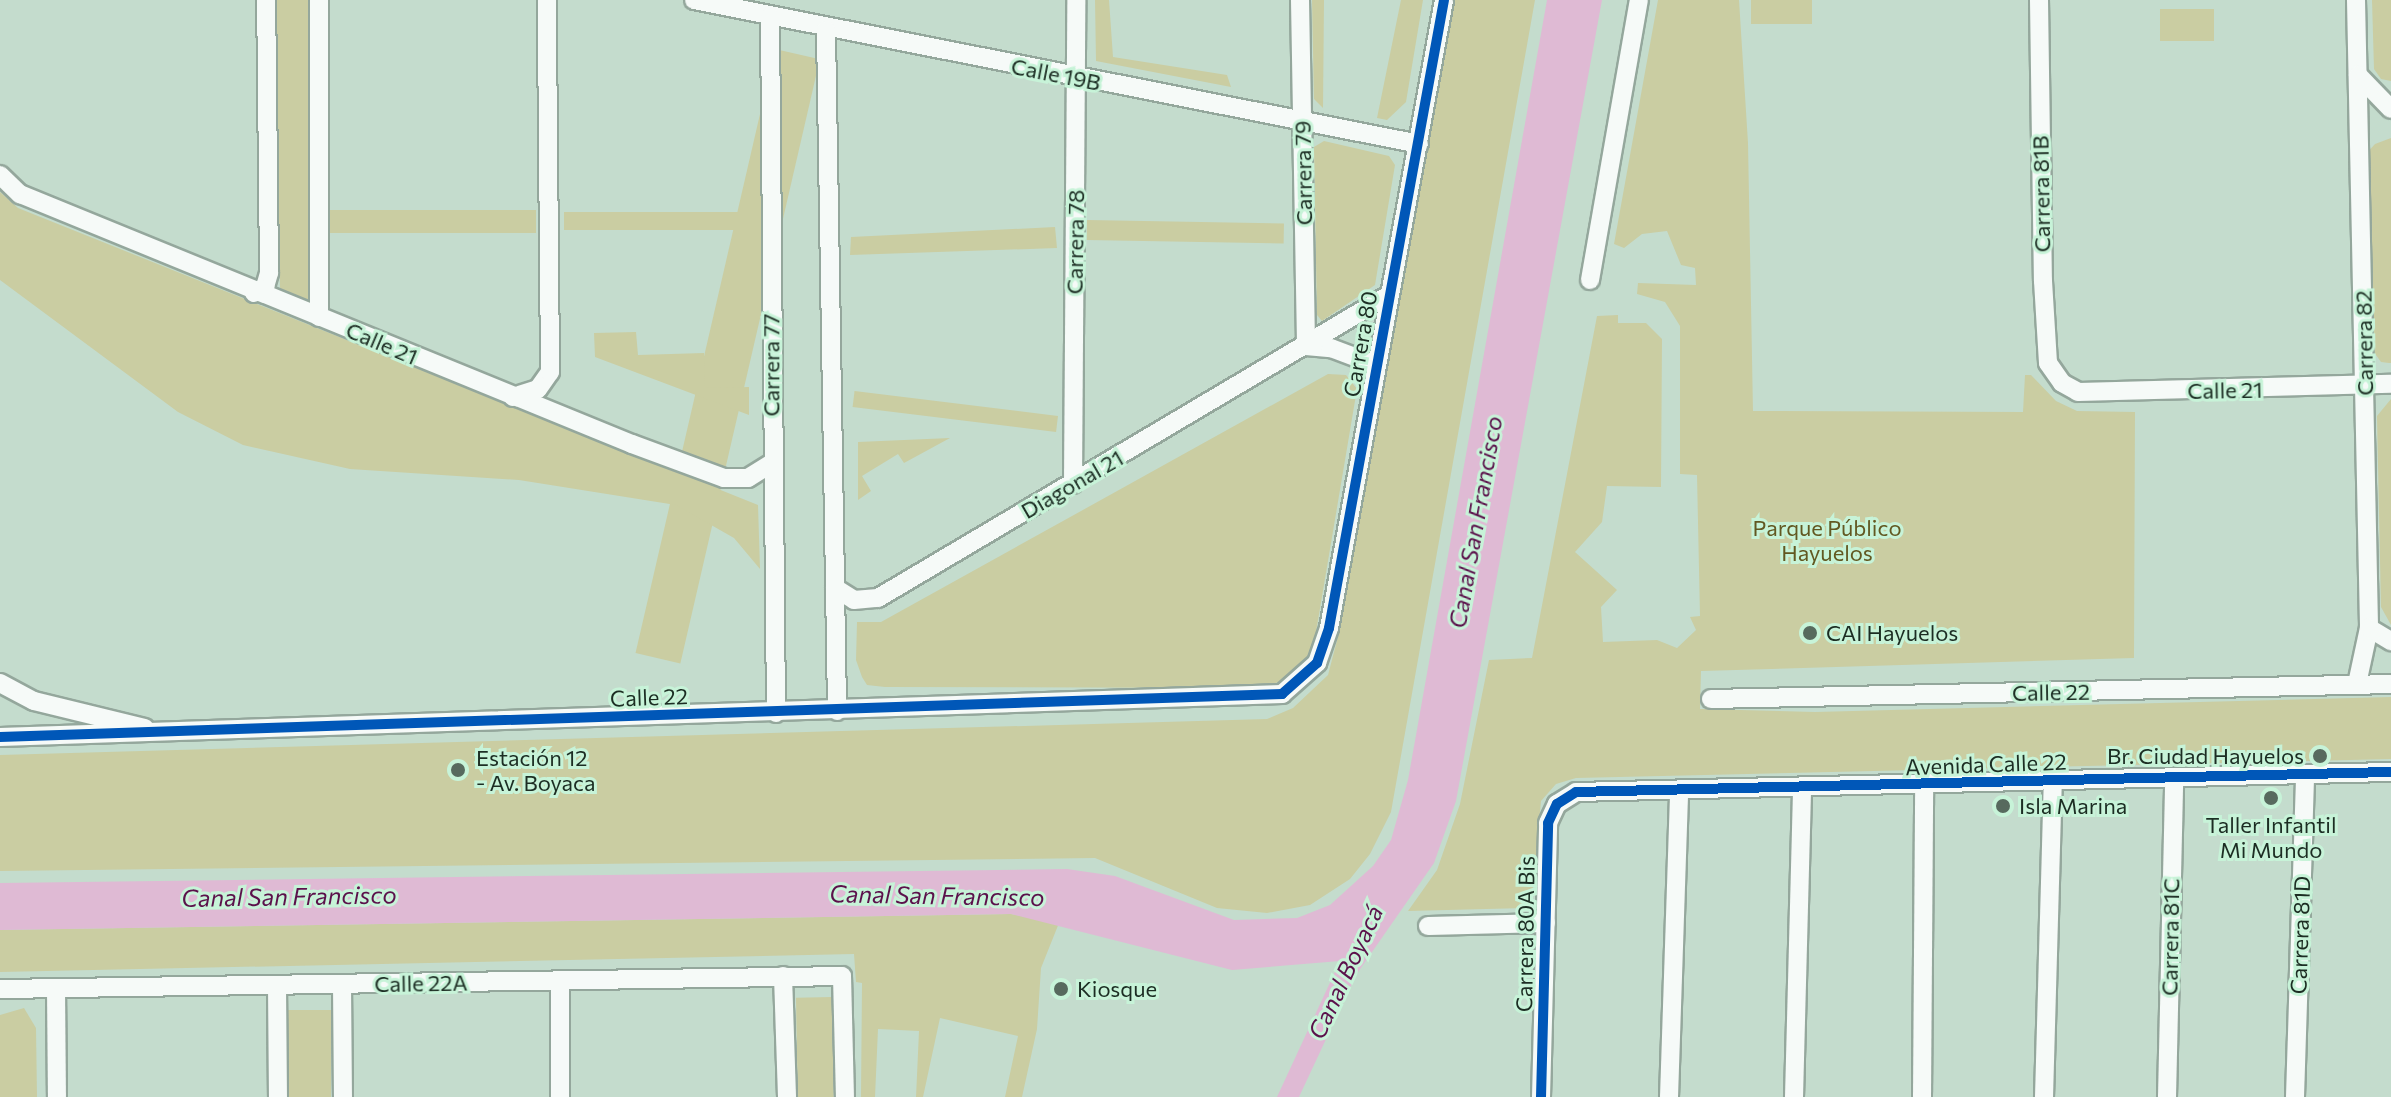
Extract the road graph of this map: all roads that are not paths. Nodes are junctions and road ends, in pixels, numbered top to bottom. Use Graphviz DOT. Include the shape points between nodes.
graph roads {
  1 [pos="266,0"];
  2 [pos="319,0"];
  3 [pos="547,0"];
  4 [pos="694,0"];
  5 [pos="1076,0"];
  6 [pos="1300,0"];
  7 [pos="1444,0"];
  8 [pos="1639,0"];
  9 [pos="2039,0"];
  10 [pos="2356,0"];
  11 [pos="770,17"];
  12 [pos="826,30"];
  13 [pos="2358,75"];
  14 [pos="1076,78"];
  15 [pos="2391,109"];
  16 [pos="1302,122"];
  17 [pos="1419,144"];
  18 [pos="0,175"];
  19 [pos="1590,280"];
  20 [pos="254,293"];
  21 [pos="1389,295"];
  22 [pos="319,317"];
  23 [pos="1306,346"];
  24 [pos="1376,365"];
  25 [pos="2062,383"];
  26 [pos="2391,384"];
  27 [pos="2364,385"];
  28 [pos="513,397"];
  29 [pos="772,463"];
  30 [pos="1073,484"];
  31 [pos="835,588"];
  32 [pos="2369,628"];
  33 [pos="2391,641"];
  34 [pos="0,683"];
  35 [pos="2357,684"];
  36 [pos="2391,684"];
  37 [pos="1296,685"];
  38 [pos="1711,699"];
  39 [pos="837,711"];
  40 [pos="776,713"];
  41 [pos="171,734"];
  42 [pos="0,737"];
  43 [pos="2389,772"];
  44 [pos="2305,774"];
  45 [pos="2174,778"];
  46 [pos="2053,781"];
  47 [pos="1924,786"];
  48 [pos="1802,788"];
  49 [pos="1679,790"];
  50 [pos="1583,791"];
  51 [pos="1546,923"];
  52 [pos="1428,926"];
  53 [pos="783,976"];
  54 [pos="560,981"];
  55 [pos="342,985"];
  56 [pos="277,986"];
  57 [pos="56,988"];
  58 [pos="0,989"];
  59 [pos="57,1097"];
  60 [pos="278,1097"];
  61 [pos="343,1097"];
  62 [pos="560,1097"];
  63 [pos="787,1097"];
  64 [pos="845,1097"];
  65 [pos="1541,1097"];
  66 [pos="1669,1097"];
  67 [pos="1794,1097"];
  68 [pos="1922,1097"];
  69 [pos="2044,1097"];
  70 [pos="2167,1097"];
  71 [pos="2295,1097"];
  1 -- 20 [label="street" via="269,273 265,287"];
  2 -- 22 [label="street"];
  3 -- 28 [label="street" via="550,372 538,389"];
  4 -- 11 [label="street, Calle 19B"];
  5 -- 14 [label="street, Carrera 78"];
  6 -- 16 [label="street, Carrera 79"];
  7 -- 17 [label="street, Carrera 80"];
  8 -- 19 [label="street"];
  9 -- 25 [label="street, Carrera 81B" via="2043,281 2048,363"];
  10 -- 13 [label="street, Carrera 82"];
  11 -- 12 [label="street, Calle 19B"];
  11 -- 29 [label="street, Carrera 77"];
  12 -- 14 [label="street, Calle 19B"];
  12 -- 31 [label="street"];
  13 -- 15 [label="street"];
  13 -- 27 [label="street, Carrera 82"];
  14 -- 16 [label="street, Calle 19B"];
  14 -- 30 [label="street, Carrera 78"];
  16 -- 17 [label="street, Calle 19B"];
  16 -- 23 [label="street, Carrera 79"];
  17 -- 21 [label="street, Carrera 80"];
  18 -- 20 [label="street, Calle 21" via="20,194"];
  20 -- 22 [label="street, Calle 21"];
  21 -- 23 [label="street, Diagonal 21"];
  21 -- 24 [label="street, Carrera 80"];
  22 -- 28 [label="street, Calle 21"];
  23 -- 24 [label="street" via="1331,348"];
  23 -- 30 [label="street, Diagonal 21"];
  24 -- 37 [label="street, Carrera 80" via="1329,628 1317,663"];
  25 -- 27 [label="street, Calle 21" via="2078,392"];
  26 -- 27 [label="street, Calle 21"];
  27 -- 32 [label="street, Carrera 82"];
  28 -- 29 [label="street, Calle 21" via="724,478 748,478"];
  29 -- 40 [label="street, Carrera 77"];
  30 -- 31 [label="street, Diagonal 21" via="878,598 854,600"];
  31 -- 39 [label="street"];
  32 -- 33 [label="street"];
  32 -- 35 [label="street, Carrera 82"];
  34 -- 41 [label="street, Calle 22" via="34,701"];
  35 -- 36 [label="street, Calle 22"];
  35 -- 38 [label="street, Calle 22"];
  37 -- 39 [label="street, Calle 22" via="1268,697"];
  39 -- 40 [label="street, Calle 22"];
  40 -- 41 [label="street, Calle 22"];
  41 -- 42 [label="street, Calle 22"];
  43 -- 44 [label="street, Avenida Calle 22"];
  44 -- 45 [label="street, Avenida Calle 22"];
  44 -- 71 [label="street, Carrera 81D"];
  45 -- 46 [label="street, Avenida Calle 22"];
  45 -- 70 [label="street, Carrera 81C"];
  46 -- 47 [label="street, Avenida Calle 22"];
  46 -- 69 [label="street"];
  47 -- 48 [label="street, Avenida Calle 22"];
  47 -- 68 [label="street"];
  48 -- 49 [label="street, Avenida Calle 22"];
  48 -- 67 [label="street"];
  49 -- 50 [label="street, Avenida Calle 22"];
  49 -- 66 [label="street"];
  50 -- 51 [label="street, Carrera 80A Bis" via="1557,804 1548,823"];
  51 -- 52 [label="street"];
  51 -- 65 [label="street, Carrera 80A Bis"];
  53 -- 54 [label="street, Calle 22A"];
  53 -- 63 [label="street"];
  53 -- 64 [label="street, Calle 22A" via="842,976"];
  54 -- 55 [label="street, Calle 22A"];
  54 -- 62 [label="street"];
  55 -- 56 [label="street, Calle 22A"];
  55 -- 61 [label="street"];
  56 -- 57 [label="street, Calle 22A"];
  56 -- 60 [label="street"];
  57 -- 58 [label="street, Calle 22A"];
  57 -- 59 [label="street"];
}
